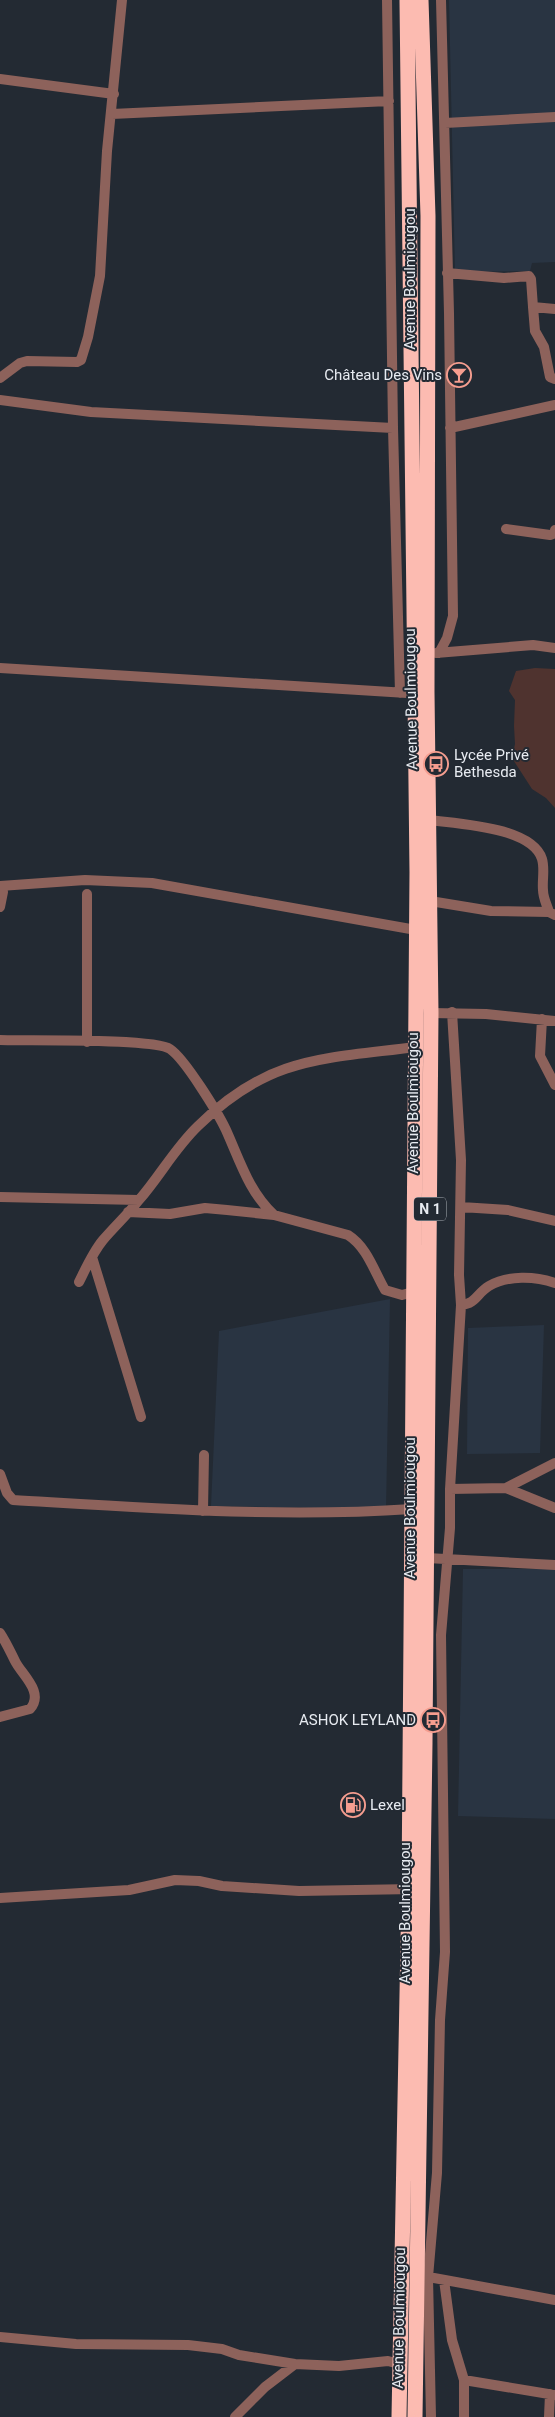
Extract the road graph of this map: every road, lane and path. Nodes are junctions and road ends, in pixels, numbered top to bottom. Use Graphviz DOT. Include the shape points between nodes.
graph roads {
  1 [pos="122,0"];
  2 [pos="387,0"];
  3 [pos="407,0"];
  4 [pos="421,0"];
  5 [pos="441,0"];
  6 [pos="0,79"];
  7 [pos="114,94"];
  8 [pos="389,101"];
  9 [pos="112,114"];
  10 [pos="555,117"];
  11 [pos="445,123"];
  12 [pos="447,273"];
  13 [pos="533,307"];
  14 [pos="555,309"];
  15 [pos="0,378"];
  16 [pos="555,379"];
  17 [pos="0,400"];
  18 [pos="555,405"];
  19 [pos="393,428"];
  20 [pos="450,428"];
  21 [pos="506,529"];
  22 [pos="555,530"];
  23 [pos="555,648"];
  24 [pos="433,653"];
  25 [pos="0,668"];
  26 [pos="414,693"];
  27 [pos="430,820"];
  28 [pos="0,887"];
  29 [pos="87,894"];
  30 [pos="430,901"];
  31 [pos="0,907"];
  32 [pos="552,914"];
  33 [pos="416,930"];
  34 [pos="452,1012"];
  35 [pos="431,1013"];
  36 [pos="542,1019"];
  37 [pos="555,1021"];
  38 [pos="0,1040"];
  39 [pos="87,1042"];
  40 [pos="416,1047"];
  41 [pos="555,1085"];
  42 [pos="215,1110"];
  43 [pos="0,1197"];
  44 [pos="139,1200"];
  45 [pos="461,1207"];
  46 [pos="128,1212"];
  47 [pos="274,1215"];
  48 [pos="555,1221"];
  49 [pos="92,1257"];
  50 [pos="79,1282"];
  51 [pos="555,1283"];
  52 [pos="413,1292"];
  53 [pos="460,1306"];
  54 [pos="142,1417"];
  55 [pos="204,1455"];
  56 [pos="555,1463"];
  57 [pos="0,1474"];
  58 [pos="506,1488"];
  59 [pos="450,1489"];
  60 [pos="555,1508"];
  61 [pos="412,1509"];
  62 [pos="203,1512"];
  63 [pos="427,1558"];
  64 [pos="448,1560"];
  65 [pos="555,1565"];
  66 [pos="0,1633"];
  67 [pos="0,1717"];
  68 [pos="415,1888"];
  69 [pos="0,1898"];
  70 [pos="423,2276"];
  71 [pos="444,2280"];
  72 [pos="555,2300"];
  73 [pos="0,2337"];
  74 [pos="295,2364"];
  75 [pos="399,2364"];
  76 [pos="464,2380"];
  77 [pos="553,2395"];
  78 [pos="235,2417"];
  79 [pos="399,2417"];
  80 [pos="414,2417"];
  81 [pos="431,2417"];
  82 [pos="464,2417"];
  83 [pos="549,2417"];
  1 -- 7 [label="street"];
  2 -- 8 [label="street"];
  3 -- 26 [label="highway, Avenue Boulmiougou / N 1"];
  4 -- 24 [label="highway, Avenue Boulmiougou / N 1" via="428,216"];
  5 -- 11 [label="street"];
  6 -- 7 [label="street"];
  7 -- 9 [label="street"];
  8 -- 9 [label="street"];
  8 -- 19 [label="street"];
  9 -- 15 [label="street" via="97,296 81,360 27,361"];
  10 -- 11 [label="street"];
  11 -- 12 [label="street"];
  12 -- 13 [label="street" via="504,278 529,276"];
  12 -- 20 [label="street"];
  13 -- 14 [label="street"];
  13 -- 16 [label="street" via="536,331 544,347 550,377"];
  17 -- 19 [label="street" via="91,412"];
  18 -- 20 [label="street"];
  19 -- 26 [label="street"];
  20 -- 24 [label="street" via="453,616 447,638"];
  21 -- 22 [label="street" via="550,535 555,534"];
  23 -- 24 [label="street" via="533,645"];
  24 -- 26 [label="highway, Avenue Boulmiougou / N 1"];
  25 -- 26 [label="street"];
  26 -- 27 [label="highway, Avenue Boulmiougou / N 1"];
  26 -- 33 [label="highway, Avenue Boulmiougou / N 1"];
  27 -- 30 [label="highway, Avenue Boulmiougou / N 1"];
  27 -- 32 [label="street" via="496,830 533,844 542,859 543,891"];
  28 -- 31 [label="street" via="3,892"];
  28 -- 33 [label="street" via="85,880 152,883"];
  29 -- 39 [label="street"];
  30 -- 32 [label="street" via="491,911"];
  30 -- 35 [label="highway, Avenue Boulmiougou / N 1"];
  33 -- 40 [label="highway, Avenue Boulmiougou / N 1"];
  34 -- 35 [label="street"];
  34 -- 36 [label="street"];
  34 -- 45 [label="street"];
  35 -- 63 [label="highway, Avenue Boulmiougou / N 1"];
  36 -- 37 [label="street"];
  36 -- 41 [label="street" via="540,1056"];
  38 -- 39 [label="street"];
  39 -- 42 [label="street" via="146,1043 170,1049 180,1058"];
  40 -- 42 [label="street" via="336,1055 293,1065 246,1085"];
  40 -- 52 [label="highway, Avenue Boulmiougou / N 1"];
  42 -- 44 [label="street" via="182,1143"];
  42 -- 47 [label="street" via="252,1187 262,1204"];
  43 -- 44 [label="street"];
  44 -- 46 [label="street"];
  45 -- 48 [label="street" via="514,1211"];
  45 -- 53 [label="street"];
  46 -- 47 [label="street" via="170,1214 205,1208"];
  46 -- 49 [label="street"];
  47 -- 52 [label="street" via="348,1235 364,1251 384,1290 402,1294"];
  49 -- 50 [label="street"];
  49 -- 54 [label="street"];
  51 -- 53 [label="street" via="533,1278 495,1283 471,1304"];
  52 -- 61 [label="highway, Avenue Boulmiougou / N 1"];
  53 -- 59 [label="street"];
  55 -- 62 [label="street"];
  56 -- 58 [label="street"];
  57 -- 62 [label="street" via="13,1500"];
  58 -- 59 [label="street"];
  58 -- 60 [label="street"];
  59 -- 64 [label="street"];
  61 -- 62 [label="street" via="309,1513"];
  61 -- 68 [label="highway, Avenue Boulmiougou / N 1"];
  63 -- 64 [label="street"];
  63 -- 68 [label="highway, Avenue Boulmiougou / N 1"];
  64 -- 65 [label="street"];
  64 -- 70 [label="street" via="440,1670 446,1952 440,2020 437,2173"];
  66 -- 67 [label="street" via="22,1672 30,1679 34,1694 30,1708"];
  68 -- 69 [label="street" via="299,1891 175,1880 129,1890"];
  68 -- 70 [label="highway, Avenue Boulmiougou / N 1"];
  68 -- 75 [label="highway, Avenue Boulmiougou / N 1"];
  70 -- 71 [label="street"];
  70 -- 80 [label="highway, Avenue Boulmiougou / N 1"];
  70 -- 81 [label="street"];
  71 -- 72 [label="street"];
  71 -- 76 [label="street" via="452,2340"];
  73 -- 74 [label="street" via="76,2344 188,2345"];
  74 -- 75 [label="street" via="339,2366 388,2361"];
  74 -- 78 [label="street" via="265,2387"];
  75 -- 79 [label="highway, Avenue Boulmiougou / N 1"];
  76 -- 77 [label="street"];
  76 -- 82 [label="street"];
  77 -- 83 [label="street"];
}
